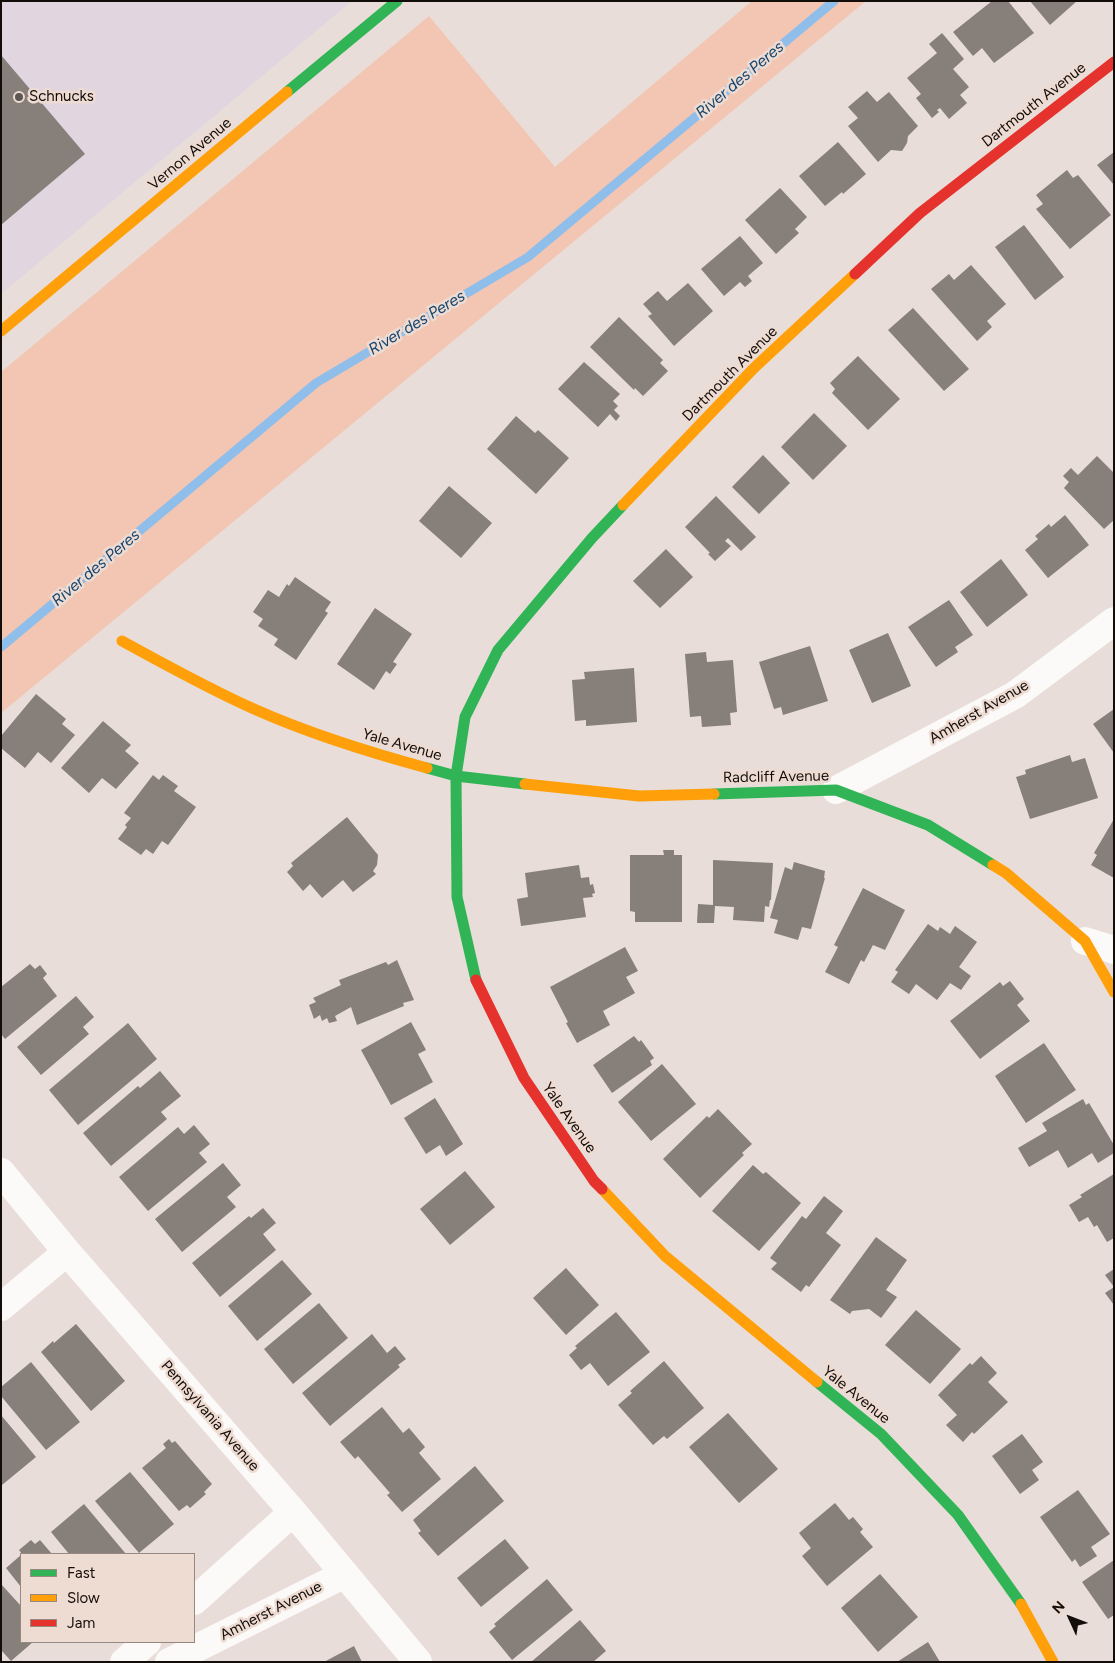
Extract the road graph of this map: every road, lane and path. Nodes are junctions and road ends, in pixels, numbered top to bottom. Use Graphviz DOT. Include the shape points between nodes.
graph roads {
  1 [pos="398,1"];
  2 [pos="1114,62"];
  3 [pos="1,331"];
  4 [pos="1114,620"];
  5 [pos="122,641"];
  6 [pos="456,776"];
  7 [pos="836,790"];
  8 [pos="1085,941"];
  9 [pos="1114,950"];
  10 [pos="1114,992"];
  11 [pos="1,1172"];
  12 [pos="67,1252"];
  13 [pos="1,1307"];
  14 [pos="293,1512"];
  15 [pos="345,1574"];
  16 [pos="195,1600"];
  17 [pos="146,1643"];
  18 [pos="124,1662"];
  19 [pos="169,1662"];
  20 [pos="418,1662"];
  21 [pos="1053,1662"];
  1 -- 3 [label="street, Vernon Avenue"];
  2 -- 6 [label="street, Dartmouth Avenue" via="920,214 754,368 592,538 498,650 465,717"];
  4 -- 7 [label="street, Amherst Avenue" via="1015,695"];
  5 -- 6 [label="street, Yale Avenue" via="195,681 275,718 361,749"];
  6 -- 7 [label="street, Radcliff Avenue" via="639,796"];
  6 -- 21 [label="street, Yale Avenue" via="457,897 476,982 524,1078 594,1181 665,1256 881,1434 958,1515 1026,1612"];
  7 -- 8 [label="street, Radcliff Avenue" via="928,825 1006,873"];
  8 -- 9 [label="street"];
  8 -- 10 [label="street, Radcliff Avenue"];
  11 -- 12 [label="street, Pennsylvania Avenue"];
  12 -- 13 [label="street"];
  12 -- 14 [label="street, Pennsylvania Avenue"];
  14 -- 15 [label="street, Pennsylvania Avenue"];
  14 -- 16 [label="street"];
  15 -- 19 [label="street, Amherst Avenue"];
  15 -- 20 [label="street, Pennsylvania Avenue"];
  17 -- 18 [label="street"];
}
